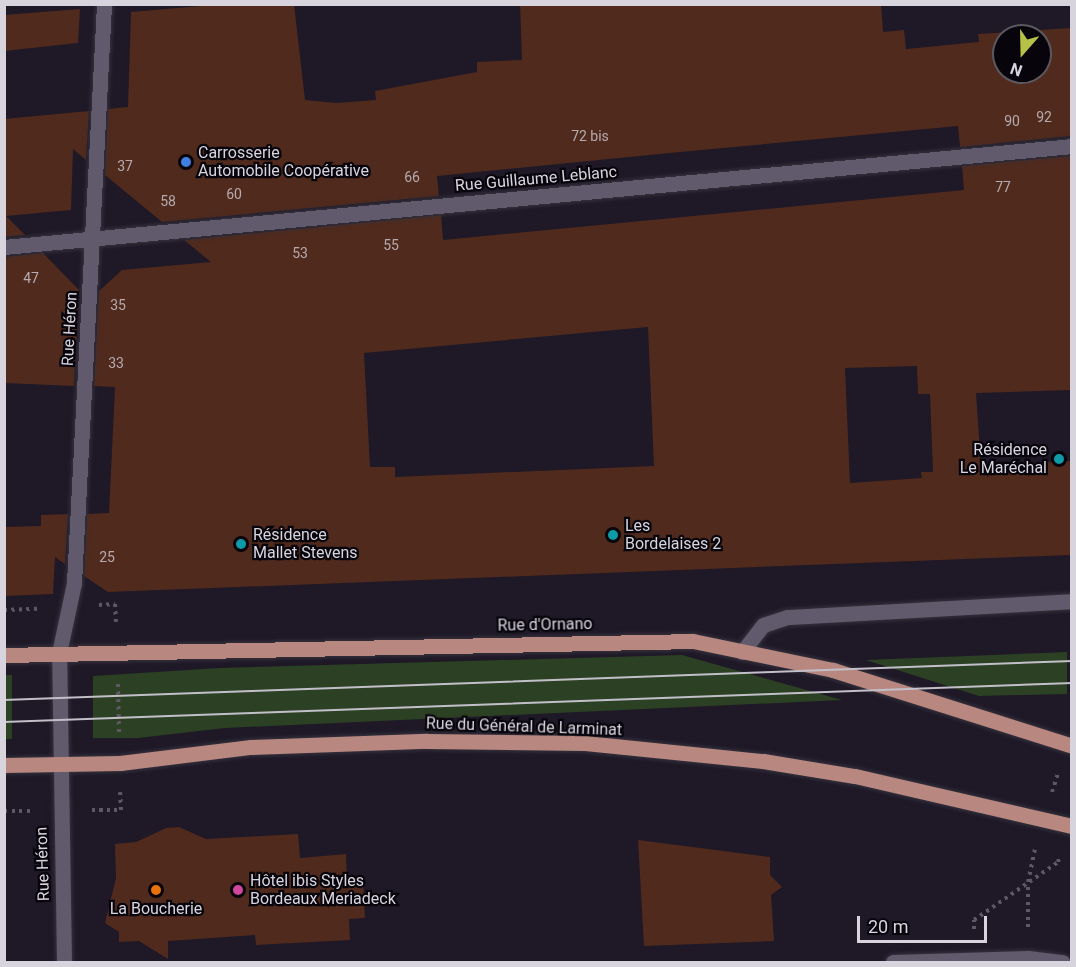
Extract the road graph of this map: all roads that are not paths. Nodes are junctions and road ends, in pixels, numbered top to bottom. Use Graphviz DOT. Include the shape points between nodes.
graph roads {
  1 [pos="104,4"];
  2 [pos="1071,146"];
  3 [pos="93,239"];
  4 [pos="4,248"];
  5 [pos="1071,601"];
  6 [pos="742,652"];
  7 [pos="59,653"];
  8 [pos="4,655"];
  9 [pos="1071,746"];
  10 [pos="4,765"];
  11 [pos="60,765"];
  12 [pos="1071,825"];
  13 [pos="64,963"];
  14 [pos="893,963"];
  15 [pos="1063,963"];
  1 -- 3 [label="street, Rue Héron"];
  2 -- 3 [label="street, Rue Guillaume Leblanc"];
  3 -- 4 [label="street, Rue Guillaume Leblanc"];
  3 -- 7 [label="street, Rue Héron" via="74,583"];
  5 -- 6 [label="street" via="788,617 763,625"];
  6 -- 7 [label="main road, Rue d'Ornano" via="693,641"];
  6 -- 9 [label="main road" via="833,670"];
  7 -- 8 [label="main road, Rue d'Ornano"];
  7 -- 11 [label="street, Rue Héron"];
  10 -- 11 [label="main road, Rue du Général de Larminat"];
  11 -- 12 [label="main road, Rue du Général de Larminat" via="120,763 250,747 427,741 585,743 763,761 855,776"];
  11 -- 13 [label="street, Rue Héron"];
  14 -- 15 [label="street" via="1028,957"];
}
